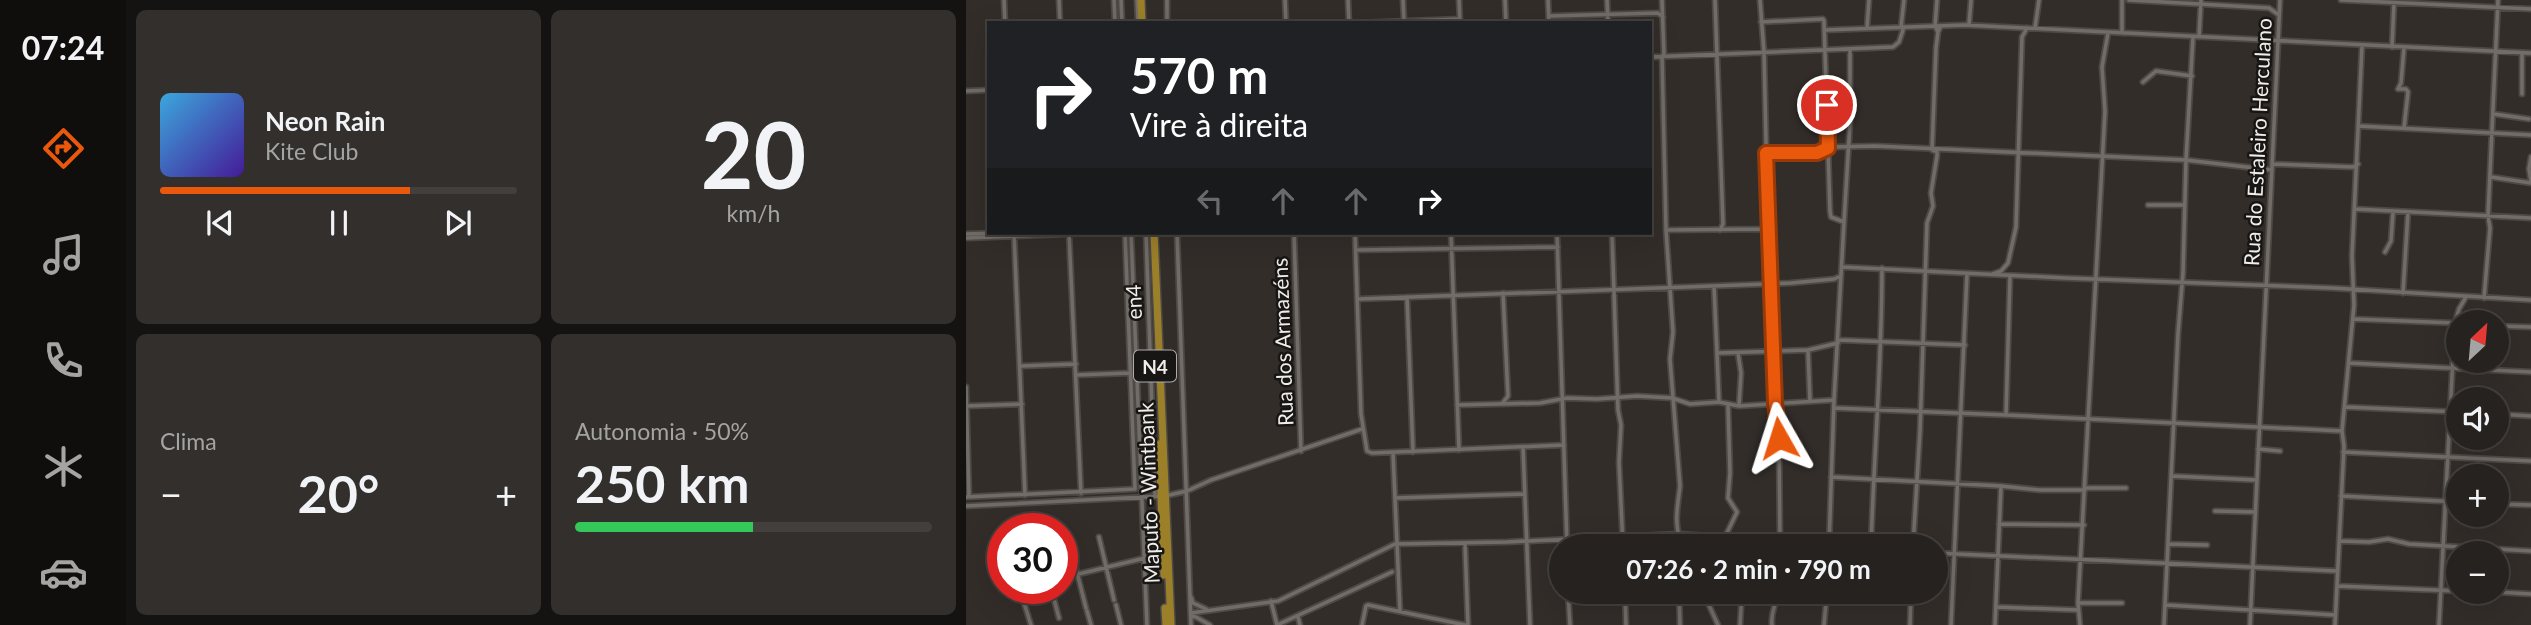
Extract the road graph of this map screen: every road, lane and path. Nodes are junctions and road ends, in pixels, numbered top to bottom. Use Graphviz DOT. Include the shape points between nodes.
graph roads {
  1 [pos="1004,0"];
  2 [pos="1059,0"];
  3 [pos="1114,0"];
  4 [pos="1121,0"];
  5 [pos="1141,0"];
  6 [pos="1167,0"];
  7 [pos="1285,0"];
  8 [pos="1348,0"];
  9 [pos="1404,0"];
  10 [pos="1459,0"];
  11 [pos="1505,0"];
  12 [pos="1548,0"];
  13 [pos="1607,0"];
  14 [pos="1662,0"];
  15 [pos="1715,0"];
  16 [pos="1760,0"];
  17 [pos="1869,0"];
  18 [pos="1904,0"];
  19 [pos="1937,0"];
  20 [pos="1971,0"];
  21 [pos="2039,0"];
  22 [pos="2122,0"];
  23 [pos="2129,0"];
  24 [pos="2341,0"];
  25 [pos="2498,0"];
  26 [pos="2280,1"];
  27 [pos="2384,1"];
  28 [pos="2201,2"];
  29 [pos="2394,3"];
  30 [pos="2498,7"];
  31 [pos="1662,8"];
  32 [pos="2269,8"];
  33 [pos="2531,9"];
  34 [pos="1658,13"];
  35 [pos="1607,15"];
  36 [pos="2279,15"];
  37 [pos="1549,16"];
  38 [pos="1663,17"];
  39 [pos="1005,21"];
  40 [pos="1060,21"];
  41 [pos="1115,21"];
  42 [pos="1122,21"];
  43 [pos="1142,21"];
  44 [pos="1167,21"];
  45 [pos="1286,21"];
  46 [pos="1349,21"];
  47 [pos="1404,21"];
  48 [pos="1460,21"];
  49 [pos="1506,21"];
  50 [pos="1549,21"];
  51 [pos="1608,21"];
  52 [pos="1762,22"];
  53 [pos="1969,25"];
  54 [pos="1935,26"];
  55 [pos="1942,26"];
  56 [pos="1902,27"];
  57 [pos="2018,27"];
  58 [pos="1867,28"];
  59 [pos="2027,28"];
  60 [pos="2035,28"];
  61 [pos="1825,30"];
  62 [pos="1938,32"];
  63 [pos="2108,33"];
  64 [pos="2122,33"];
  65 [pos="2022,37"];
  66 [pos="2193,37"];
  67 [pos="2199,37"];
  68 [pos="2277,42"];
  69 [pos="2362,46"];
  70 [pos="2392,47"];
  71 [pos="1857,48"];
  72 [pos="2404,48"];
  73 [pos="1850,49"];
  74 [pos="1825,50"];
  75 [pos="2496,51"];
  76 [pos="1764,52"];
  77 [pos="2522,53"];
  78 [pos="2531,53"];
  79 [pos="1718,54"];
  80 [pos="1851,55"];
  81 [pos="1663,56"];
  82 [pos="1652,57"];
  83 [pos="2192,76"];
  84 [pos="2143,82"];
  85 [pos="987,90"];
  86 [pos="966,91"];
  87 [pos="2522,94"];
  88 [pos="2494,114"];
  89 [pos="2529,119"];
  90 [pos="2358,126"];
  91 [pos="2404,128"];
  92 [pos="2493,133"];
  93 [pos="2531,135"];
  94 [pos="1848,147"];
  95 [pos="1828,148"];
  96 [pos="1932,150"];
  97 [pos="2018,152"];
  98 [pos="1766,153"];
  99 [pos="1817,153"];
  100 [pos="1828,157"];
  101 [pos="2102,157"];
  102 [pos="2531,157"];
  103 [pos="2186,160"];
  104 [pos="2272,164"];
  105 [pos="2358,164"];
  106 [pos="2353,167"];
  107 [pos="2272,170"];
  108 [pos="2358,171"];
  109 [pos="2491,177"];
  110 [pos="2531,182"];
  111 [pos="2148,205"];
  112 [pos="2184,205"];
  113 [pos="2355,209"];
  114 [pos="2393,212"];
  115 [pos="2408,212"];
  116 [pos="2488,216"];
  117 [pos="2531,218"];
  118 [pos="1844,222"];
  119 [pos="1723,224"];
  120 [pos="1768,229"];
  121 [pos="1666,230"];
  122 [pos="1720,230"];
  123 [pos="1727,230"];
  124 [pos="987,234"];
  125 [pos="1014,235"];
  126 [pos="1069,235"];
  127 [pos="1125,235"];
  128 [pos="1131,235"];
  129 [pos="1150,235"];
  130 [pos="1177,235"];
  131 [pos="1294,235"];
  132 [pos="1355,235"];
  133 [pos="1451,235"];
  134 [pos="1557,235"];
  135 [pos="1612,235"];
  136 [pos="966,236"];
  137 [pos="1558,247"];
  138 [pos="1451,249"];
  139 [pos="1356,250"];
  140 [pos="2385,253"];
  141 [pos="2008,263"];
  142 [pos="1842,267"];
  143 [pos="1882,268"];
  144 [pos="1925,271"];
  145 [pos="1967,274"];
  146 [pos="1991,275"];
  147 [pos="1841,276"];
  148 [pos="2010,276"];
  149 [pos="2016,276"];
  150 [pos="1833,279"];
  151 [pos="2095,279"];
  152 [pos="2182,282"];
  153 [pos="1771,284"];
  154 [pos="1714,286"];
  155 [pos="2265,286"];
  156 [pos="1670,287"];
  157 [pos="1840,287"];
  158 [pos="1614,289"];
  159 [pos="2354,290"];
  160 [pos="1559,292"];
  161 [pos="1503,293"];
  162 [pos="2403,293"];
  163 [pos="1452,295"];
  164 [pos="1407,296"];
  165 [pos="2466,297"];
  166 [pos="2484,298"];
  167 [pos="1359,299"];
  168 [pos="2531,300"];
  169 [pos="2459,310"];
  170 [pos="2353,319"];
  171 [pos="2446,323"];
  172 [pos="2510,326"];
  173 [pos="2531,327"];
  174 [pos="1839,341"];
  175 [pos="1882,341"];
  176 [pos="1921,342"];
  177 [pos="1965,345"];
  178 [pos="1808,349"];
  179 [pos="1773,352"];
  180 [pos="1717,353"];
  181 [pos="1738,353"];
  182 [pos="2349,363"];
  183 [pos="1076,364"];
  184 [pos="1021,366"];
  185 [pos="2446,368"];
  186 [pos="2510,371"];
  187 [pos="2531,372"];
  188 [pos="1130,373"];
  189 [pos="1076,375"];
  190 [pos="966,387"];
  191 [pos="1508,396"];
  192 [pos="1618,397"];
  193 [pos="1672,398"];
  194 [pos="1562,399"];
  195 [pos="1834,400"];
  196 [pos="1810,401"];
  197 [pos="1719,402"];
  198 [pos="1775,403"];
  199 [pos="1022,404"];
  200 [pos="1502,404"];
  201 [pos="1516,404"];
  202 [pos="1728,404"];
  203 [pos="1457,405"];
  204 [pos="967,406"];
  205 [pos="1739,406"];
  206 [pos="2345,407"];
  207 [pos="1834,408"];
  208 [pos="1876,411"];
  209 [pos="2446,411"];
  210 [pos="1919,413"];
  211 [pos="1960,414"];
  212 [pos="2006,415"];
  213 [pos="2509,415"];
  214 [pos="2531,416"];
  215 [pos="2088,419"];
  216 [pos="2175,422"];
  217 [pos="2259,427"];
  218 [pos="1362,429"];
  219 [pos="2342,431"];
  220 [pos="1564,445"];
  221 [pos="1523,447"];
  222 [pos="2258,449"];
  223 [pos="1459,450"];
  224 [pos="2280,450"];
  225 [pos="2448,450"];
  226 [pos="1301,451"];
  227 [pos="1413,452"];
  228 [pos="2343,452"];
  229 [pos="1394,453"];
  230 [pos="2448,456"];
  231 [pos="2531,461"];
  232 [pos="2171,476"];
  233 [pos="1831,477"];
  234 [pos="1873,479"];
  235 [pos="2256,480"];
  236 [pos="1915,481"];
  237 [pos="1957,484"];
  238 [pos="2001,486"];
  239 [pos="2126,488"];
  240 [pos="2085,489"];
  241 [pos="1187,491"];
  242 [pos="1082,493"];
  243 [pos="1525,494"];
  244 [pos="1026,495"];
  245 [pos="1160,496"];
  246 [pos="2341,496"];
  247 [pos="968,497"];
  248 [pos="1142,497"];
  249 [pos="1395,498"];
  250 [pos="2445,501"];
  251 [pos="2509,504"];
  252 [pos="2531,505"];
  253 [pos="966,506"];
  254 [pos="2215,512"];
  255 [pos="2255,512"];
  256 [pos="1999,524"];
  257 [pos="2084,525"];
  258 [pos="1567,534"];
  259 [pos="1622,534"];
  260 [pos="1678,534"];
  261 [pos="1727,534"];
  262 [pos="1780,534"];
  263 [pos="1829,534"];
  264 [pos="1871,534"];
  265 [pos="1913,534"];
  266 [pos="1099,537"];
  267 [pos="1549,540"];
  268 [pos="2339,541"];
  269 [pos="1527,542"];
  270 [pos="1398,544"];
  271 [pos="1465,544"];
  272 [pos="2168,544"];
  273 [pos="2207,545"];
  274 [pos="2442,546"];
  275 [pos="2531,551"];
  276 [pos="1948,554"];
  277 [pos="1955,554"];
  278 [pos="1997,555"];
  279 [pos="1948,557"];
  280 [pos="1145,558"];
  281 [pos="2082,560"];
  282 [pos="2167,564"];
  283 [pos="1954,565"];
  284 [pos="2253,566"];
  285 [pos="1106,567"];
  286 [pos="2337,571"];
  287 [pos="1392,572"];
  288 [pos="1078,574"];
  289 [pos="2337,586"];
  290 [pos="2441,591"];
  291 [pos="2446,591"];
  292 [pos="2509,593"];
  293 [pos="2531,594"];
  294 [pos="1190,595"];
  295 [pos="1272,601"];
  296 [pos="2078,603"];
  297 [pos="2122,603"];
  298 [pos="1024,604"];
  299 [pos="1055,604"];
  300 [pos="1569,604"];
  301 [pos="1625,604"];
  302 [pos="1679,604"];
  303 [pos="1708,604"];
  304 [pos="1741,604"];
  305 [pos="1776,604"];
  306 [pos="1826,604"];
  307 [pos="1911,604"];
  308 [pos="2166,604"];
  309 [pos="1996,607"];
  310 [pos="1207,610"];
  311 [pos="2079,610"];
  312 [pos="2251,610"];
  313 [pos="1400,611"];
  314 [pos="1191,615"];
  315 [pos="2335,615"];
  316 [pos="1298,617"];
  317 [pos="1059,618"];
  318 [pos="1031,625"];
  319 [pos="1091,625"];
  320 [pos="1121,625"];
  321 [pos="1147,625"];
  322 [pos="1168,625"];
  323 [pos="1191,625"];
  324 [pos="1210,625"];
  325 [pos="1277,625"];
  326 [pos="1300,625"];
  327 [pos="1362,625"];
  328 [pos="1466,625"];
  329 [pos="1530,625"];
  330 [pos="1570,625"];
  331 [pos="1626,625"];
  332 [pos="1680,625"];
  333 [pos="1718,625"];
  334 [pos="1740,625"];
  335 [pos="1772,625"];
  336 [pos="1824,625"];
  337 [pos="1910,625"];
  338 [pos="1951,625"];
  339 [pos="1995,625"];
  340 [pos="2080,625"];
  341 [pos="2164,625"];
  342 [pos="2250,625"];
  343 [pos="2335,625"];
  344 [pos="2439,625"];
  1 -- 39 [label="street"];
  2 -- 40 [label="street"];
  3 -- 41 [label="street"];
  4 -- 42 [label="street"];
  5 -- 43 [label="highway"];
  6 -- 44 [label="street"];
  7 -- 45 [label="street"];
  8 -- 46 [label="street"];
  9 -- 47 [label="street"];
  10 -- 48 [label="street"];
  11 -- 49 [label="street"];
  12 -- 37 [label="street"];
  13 -- 35 [label="street"];
  14 -- 31 [label="street"];
  15 -- 79 [label="street"];
  16 -- 52 [label="street"];
  17 -- 58 [label="street"];
  18 -- 56 [label="street"];
  19 -- 54 [label="street"];
  20 -- 53 [label="street"];
  21 -- 60 [label="street"];
  22 -- 64 [label="street"];
  23 -- 28 [label="street"];
  24 -- 27 [label="street"];
  25 -- 30 [label="street"];
  26 -- 32 [label="street"];
  26 -- 36 [label="street, Rua do Estaleiro Herculano"];
  27 -- 29 [label="street"];
  28 -- 32 [label="street"];
  28 -- 67 [label="street"];
  29 -- 30 [label="street"];
  29 -- 70 [label="street"];
  30 -- 33 [label="street"];
  30 -- 75 [label="street"];
  31 -- 34 [label="street"];
  31 -- 38 [label="street"];
  32 -- 36 [label="street"];
  34 -- 35 [label="street"];
  34 -- 38 [label="street"];
  35 -- 37 [label="street"];
  35 -- 51 [label="street"];
  36 -- 68 [label="street, Rua do Estaleiro Herculano"];
  37 -- 50 [label="street"];
  38 -- 81 [label="street"];
  52 -- 61 [label="street" via="1824,19"];
  52 -- 76 [label="street"];
  53 -- 55 [label="street"];
  53 -- 57 [label="street"];
  54 -- 55 [label="street"];
  54 -- 56 [label="street"];
  54 -- 62 [label="street"];
  55 -- 62 [label="street"];
  56 -- 58 [label="street"];
  56 -- 71 [label="street" via="1895,46"];
  57 -- 59 [label="street"];
  57 -- 65 [label="street"];
  58 -- 61 [label="street"];
  59 -- 60 [label="street"];
  59 -- 65 [label="street"];
  60 -- 63 [label="street"];
  61 -- 74 [label="street"];
  62 -- 96 [label="street"];
  63 -- 64 [label="street"];
  63 -- 101 [label="street" via="2102,67"];
  64 -- 66 [label="street"];
  65 -- 97 [label="street"];
  66 -- 67 [label="street"];
  66 -- 83 [label="street"];
  67 -- 68 [label="street"];
  68 -- 69 [label="street"];
  68 -- 104 [label="street, Rua do Estaleiro Herculano"];
  69 -- 70 [label="street"];
  69 -- 90 [label="street"];
  70 -- 72 [label="street"];
  71 -- 73 [label="street"];
  71 -- 80 [label="street"];
  72 -- 75 [label="street"];
  72 -- 91 [label="street" via="2398,89 2409,93"];
  73 -- 74 [label="street"];
  73 -- 80 [label="street"];
  74 -- 76 [label="street"];
  74 -- 95 [label="street"];
  75 -- 77 [label="street"];
  75 -- 88 [label="street"];
  76 -- 79 [label="street"];
  76 -- 98 [label="street"];
  77 -- 78 [label="street"];
  77 -- 87 [label="street"];
  79 -- 81 [label="street"];
  79 -- 119 [label="street"];
  80 -- 94 [label="street"];
  81 -- 82 [label="street"];
  81 -- 121 [label="street"];
  83 -- 84 [label="street" via="2155,71"];
  83 -- 103 [label="street"];
  85 -- 86 [label="street"];
  88 -- 89 [label="street"];
  88 -- 92 [label="street"];
  90 -- 91 [label="street"];
  90 -- 105 [label="street"];
  91 -- 92 [label="street"];
  92 -- 93 [label="street"];
  92 -- 109 [label="street"];
  94 -- 95 [label="street"];
  94 -- 96 [label="street"];
  94 -- 118 [label="street"];
  95 -- 99 [label="street"];
  95 -- 100 [label="street"];
  96 -- 97 [label="street"];
  96 -- 144 [label="street" via="1937,156"];
  97 -- 101 [label="street"];
  97 -- 141 [label="street" via="2017,228"];
  98 -- 99 [label="street"];
  98 -- 120 [label="street"];
  99 -- 100 [label="street"];
  100 -- 118 [label="street" via="1830,214"];
  101 -- 103 [label="street"];
  101 -- 151 [label="street"];
  102 -- 110 [label="street"];
  103 -- 107 [label="street"];
  103 -- 112 [label="street"];
  104 -- 106 [label="street"];
  104 -- 107 [label="street, Rua do Estaleiro Herculano"];
  105 -- 106 [label="street"];
  105 -- 108 [label="street"];
  106 -- 108 [label="street"];
  107 -- 155 [label="street, Rua do Estaleiro Herculano"];
  108 -- 113 [label="street"];
  109 -- 110 [label="street"];
  109 -- 116 [label="street"];
  111 -- 112 [label="street"];
  112 -- 152 [label="street"];
  113 -- 114 [label="street"];
  113 -- 159 [label="street"];
  114 -- 115 [label="street"];
  114 -- 140 [label="street" via="2391,241"];
  115 -- 116 [label="street"];
  115 -- 162 [label="street"];
  116 -- 117 [label="street"];
  116 -- 166 [label="street"];
  118 -- 142 [label="street"];
  119 -- 122 [label="street"];
  119 -- 123 [label="street"];
  120 -- 123 [label="street"];
  120 -- 153 [label="street"];
  121 -- 122 [label="street"];
  121 -- 156 [label="street"];
  122 -- 123 [label="street"];
  124 -- 136 [label="street"];
  125 -- 136 [label="street"];
  125 -- 184 [label="street"];
  126 -- 183 [label="street"];
  127 -- 188 [label="street"];
  128 -- 248 [label="street"];
  129 -- 245 [label="highway, Maputo - Wintbank / N4"];
  130 -- 241 [label="street"];
  131 -- 226 [label="street, Rua dos Armazéns"];
  132 -- 139 [label="street"];
  133 -- 138 [label="street"];
  134 -- 137 [label="street"];
  135 -- 158 [label="street"];
  137 -- 138 [label="street"];
  137 -- 160 [label="street"];
  138 -- 139 [label="street"];
  138 -- 163 [label="street"];
  139 -- 167 [label="street"];
  141 -- 146 [label="street"];
  141 -- 149 [label="street"];
  142 -- 143 [label="street"];
  142 -- 147 [label="street"];
  143 -- 144 [label="street"];
  143 -- 175 [label="street"];
  144 -- 145 [label="street"];
  144 -- 176 [label="street"];
  145 -- 146 [label="street"];
  145 -- 177 [label="street"];
  146 -- 148 [label="street"];
  147 -- 150 [label="street"];
  147 -- 157 [label="street"];
  148 -- 149 [label="street"];
  148 -- 212 [label="street"];
  149 -- 151 [label="street"];
  150 -- 153 [label="street"];
  150 -- 157 [label="street"];
  151 -- 152 [label="street"];
  151 -- 215 [label="street"];
  152 -- 155 [label="street"];
  152 -- 216 [label="street"];
  153 -- 154 [label="street"];
  153 -- 179 [label="street"];
  154 -- 156 [label="street"];
  154 -- 180 [label="street"];
  155 -- 159 [label="street"];
  155 -- 217 [label="street, Rua do Estaleiro Herculano"];
  156 -- 158 [label="street"];
  156 -- 193 [label="street"];
  157 -- 174 [label="street"];
  158 -- 160 [label="street"];
  158 -- 192 [label="street"];
  159 -- 162 [label="street"];
  159 -- 170 [label="street"];
  160 -- 161 [label="street"];
  160 -- 194 [label="street"];
  161 -- 163 [label="street"];
  161 -- 191 [label="street"];
  162 -- 165 [label="street"];
  163 -- 164 [label="street"];
  163 -- 203 [label="street"];
  164 -- 167 [label="street"];
  164 -- 227 [label="street"];
  165 -- 166 [label="street"];
  165 -- 169 [label="street"];
  166 -- 168 [label="street"];
  167 -- 218 [label="street"];
  170 -- 171 [label="street"];
  170 -- 182 [label="street"];
  172 -- 173 [label="street"];
  174 -- 175 [label="street"];
  174 -- 178 [label="street"];
  174 -- 195 [label="street"];
  175 -- 176 [label="street"];
  175 -- 208 [label="street"];
  176 -- 177 [label="street"];
  176 -- 210 [label="street"];
  177 -- 211 [label="street"];
  178 -- 179 [label="street"];
  178 -- 196 [label="street"];
  179 -- 181 [label="street"];
  179 -- 198 [label="street"];
  180 -- 181 [label="street"];
  180 -- 197 [label="street"];
  181 -- 205 [label="street"];
  182 -- 185 [label="street"];
  182 -- 206 [label="street"];
  183 -- 184 [label="street"];
  183 -- 189 [label="street"];
  184 -- 199 [label="street"];
  186 -- 187 [label="street"];
  188 -- 189 [label="street"];
  188 -- 242 [label="street" via="1135,489"];
  189 -- 242 [label="street"];
  190 -- 204 [label="street"];
  191 -- 200 [label="street"];
  191 -- 201 [label="street"];
  192 -- 193 [label="street"];
  192 -- 194 [label="street"];
  192 -- 259 [label="street"];
  193 -- 197 [label="street" via="1690,404"];
  193 -- 260 [label="street" via="1680,486"];
  194 -- 201 [label="street"];
  194 -- 220 [label="street"];
  195 -- 196 [label="street"];
  195 -- 207 [label="street"];
  196 -- 198 [label="street"];
  197 -- 202 [label="street"];
  198 -- 205 [label="street"];
  198 -- 262 [label="street"];
  199 -- 204 [label="street"];
  199 -- 244 [label="street"];
  200 -- 201 [label="street"];
  200 -- 203 [label="street"];
  202 -- 205 [label="street"];
  202 -- 261 [label="street" via="1728,498 1738,512"];
  203 -- 223 [label="street"];
  204 -- 247 [label="street"];
  206 -- 209 [label="street"];
  206 -- 219 [label="street"];
  207 -- 208 [label="street"];
  207 -- 233 [label="street"];
  208 -- 210 [label="street"];
  208 -- 234 [label="street"];
  210 -- 211 [label="street"];
  210 -- 236 [label="street"];
  211 -- 212 [label="street"];
  211 -- 237 [label="street"];
  212 -- 215 [label="street"];
  213 -- 214 [label="street"];
  215 -- 216 [label="street"];
  215 -- 240 [label="street"];
  216 -- 217 [label="street"];
  216 -- 232 [label="street"];
  217 -- 219 [label="street"];
  217 -- 222 [label="street, Rua do Estaleiro Herculano"];
  218 -- 226 [label="street"];
  218 -- 229 [label="street" via="1367,451"];
  219 -- 228 [label="street"];
  220 -- 221 [label="street"];
  220 -- 258 [label="street"];
  221 -- 223 [label="street"];
  221 -- 243 [label="street"];
  222 -- 224 [label="street"];
  222 -- 235 [label="street, Rua do Estaleiro Herculano"];
  223 -- 227 [label="street"];
  225 -- 230 [label="street"];
  226 -- 241 [label="street"];
  227 -- 229 [label="street"];
  228 -- 230 [label="street"];
  228 -- 246 [label="street"];
  229 -- 249 [label="street"];
  230 -- 231 [label="street"];
  230 -- 250 [label="street"];
  232 -- 235 [label="street"];
  232 -- 272 [label="street"];
  233 -- 234 [label="street"];
  233 -- 263 [label="street"];
  234 -- 236 [label="street"];
  234 -- 264 [label="street"];
  235 -- 255 [label="street, Rua do Estaleiro Herculano"];
  236 -- 237 [label="street"];
  236 -- 265 [label="street"];
  237 -- 238 [label="street"];
  237 -- 277 [label="street"];
  238 -- 240 [label="street" via="2040,491"];
  238 -- 256 [label="street"];
  239 -- 240 [label="street"];
  240 -- 257 [label="street"];
  241 -- 245 [label="street"];
  241 -- 294 [label="street"];
  242 -- 244 [label="street"];
  243 -- 249 [label="street"];
  243 -- 269 [label="street"];
  244 -- 247 [label="street"];
  245 -- 248 [label="street"];
  245 -- 322 [label="highway, Maputo - Wintbank / N4"];
  246 -- 250 [label="street"];
  246 -- 268 [label="street"];
  248 -- 253 [label="street"];
  248 -- 280 [label="street"];
  249 -- 270 [label="street"];
  250 -- 274 [label="street"];
  251 -- 252 [label="street"];
  254 -- 255 [label="street"];
  255 -- 284 [label="street, Rua do Estaleiro Herculano"];
  256 -- 257 [label="street"];
  256 -- 278 [label="street"];
  257 -- 281 [label="street"];
  266 -- 285 [label="street"];
  267 -- 269 [label="street"];
  268 -- 274 [label="street" via="2388,539"];
  268 -- 286 [label="street"];
  269 -- 271 [label="street"];
  269 -- 329 [label="street"];
  270 -- 271 [label="street"];
  270 -- 295 [label="street"];
  270 -- 313 [label="street"];
  271 -- 328 [label="street"];
  272 -- 273 [label="street"];
  272 -- 282 [label="street"];
  274 -- 275 [label="street"];
  274 -- 290 [label="street"];
  276 -- 277 [label="street"];
  277 -- 278 [label="street"];
  277 -- 283 [label="street"];
  278 -- 281 [label="street"];
  278 -- 309 [label="street"];
  279 -- 283 [label="street"];
  280 -- 285 [label="street"];
  280 -- 321 [label="street"];
  281 -- 282 [label="street"];
  281 -- 296 [label="street"];
  282 -- 284 [label="street"];
  282 -- 308 [label="street"];
  283 -- 338 [label="street"];
  284 -- 286 [label="street"];
  284 -- 312 [label="street, Rua do Estaleiro Herculano"];
  285 -- 288 [label="street"];
  285 -- 320 [label="street"];
  286 -- 289 [label="street"];
  287 -- 316 [label="street"];
  288 -- 319 [label="street"];
  289 -- 290 [label="street"];
  289 -- 315 [label="street"];
  290 -- 291 [label="street"];
  290 -- 344 [label="street"];
  292 -- 293 [label="street"];
  294 -- 310 [label="street" via="1193,603"];
  294 -- 314 [label="street"];
  295 -- 310 [label="street"];
  295 -- 325 [label="street"];
  296 -- 297 [label="street"];
  296 -- 311 [label="street"];
  298 -- 318 [label="street"];
  299 -- 317 [label="street"];
  300 -- 330 [label="street"];
  301 -- 331 [label="street"];
  302 -- 332 [label="street"];
  303 -- 333 [label="street"];
  304 -- 334 [label="street"];
  305 -- 335 [label="street"];
  306 -- 336 [label="street"];
  307 -- 337 [label="street"];
  308 -- 312 [label="street"];
  308 -- 341 [label="street"];
  309 -- 311 [label="street"];
  309 -- 339 [label="street"];
  310 -- 314 [label="street"];
  311 -- 340 [label="street"];
  312 -- 315 [label="street"];
  312 -- 342 [label="street, Rua do Estaleiro Herculano"];
  313 -- 327 [label="street" via="1367,605"];
  313 -- 328 [label="street"];
  314 -- 323 [label="street"];
  314 -- 324 [label="street"];
  315 -- 343 [label="street"];
  316 -- 325 [label="street"];
  316 -- 326 [label="street"];
}
